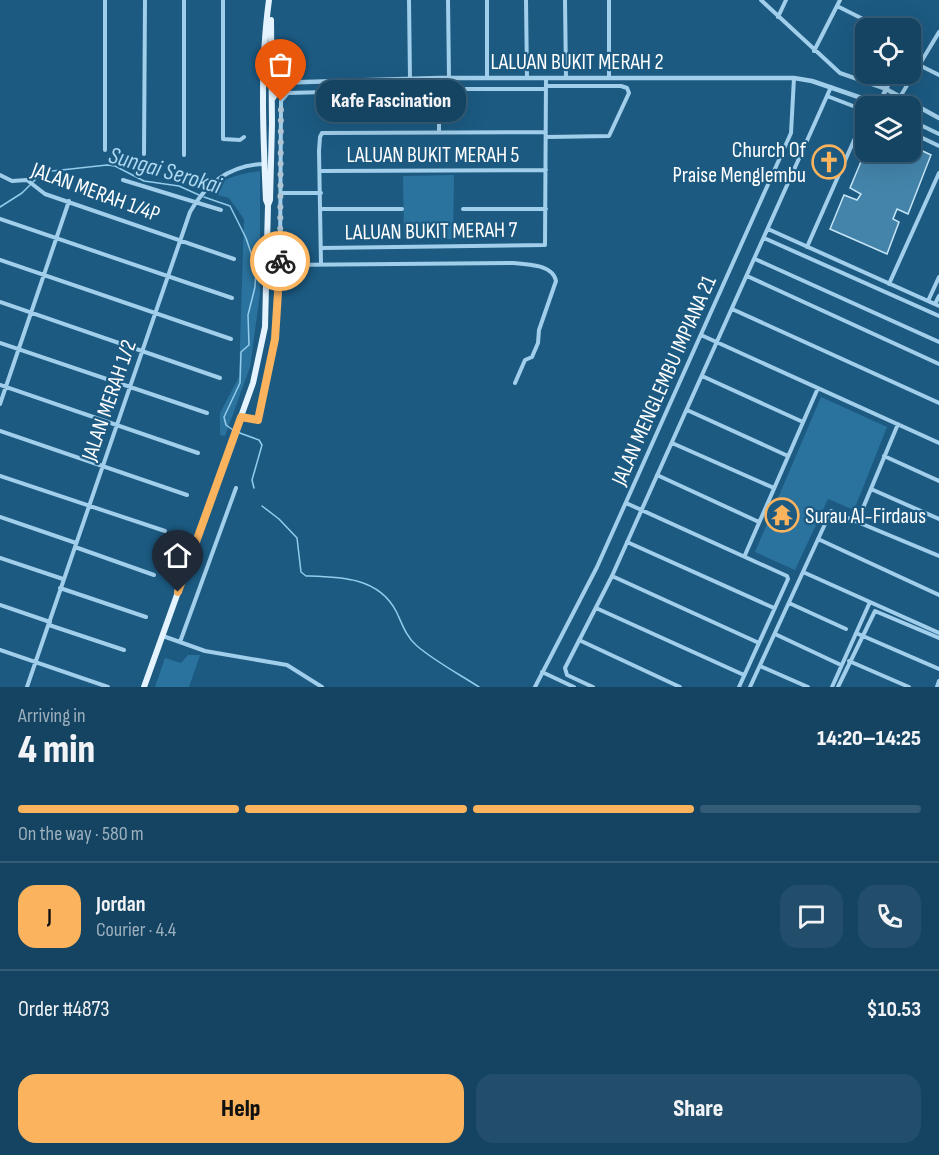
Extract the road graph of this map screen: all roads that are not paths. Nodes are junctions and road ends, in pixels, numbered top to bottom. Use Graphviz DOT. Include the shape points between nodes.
graph roads {
  1 [pos="105,0"];
  2 [pos="145,0"];
  3 [pos="184,0"];
  4 [pos="223,0"];
  5 [pos="271,0"];
  6 [pos="409,0"];
  7 [pos="448,0"];
  8 [pos="487,0"];
  9 [pos="526,0"];
  10 [pos="565,0"];
  11 [pos="609,0"];
  12 [pos="761,0"];
  13 [pos="786,0"];
  14 [pos="840,0"];
  15 [pos="837,6"];
  16 [pos="778,17"];
  17 [pos="861,18"];
  18 [pos="270,25"];
  19 [pos="939,33"];
  20 [pos="266,36"];
  21 [pos="814,51"];
  22 [pos="921,62"];
  23 [pos="921,66"];
  24 [pos="939,75"];
  25 [pos="439,78"];
  26 [pos="449,78"];
  27 [pos="488,78"];
  28 [pos="527,78"];
  29 [pos="546,78"];
  30 [pos="566,78"];
  31 [pos="609,78"];
  32 [pos="794,78"];
  33 [pos="411,79"];
  34 [pos="366,80"];
  35 [pos="288,82"];
  36 [pos="272,83"];
  37 [pos="889,84"];
  38 [pos="831,87"];
  39 [pos="546,88"];
  40 [pos="439,89"];
  41 [pos="886,89"];
  42 [pos="366,91"];
  43 [pos="827,96"];
  44 [pos="856,96"];
  45 [pos="884,96"];
  46 [pos="897,96"];
  47 [pos="272,100"];
  48 [pos="855,107"];
  49 [pos="921,109"];
  50 [pos="939,118"];
  51 [pos="272,124"];
  52 [pos="921,125"];
  53 [pos="265,126"];
  54 [pos="439,132"];
  55 [pos="546,134"];
  56 [pos="939,134"];
  57 [pos="244,137"];
  58 [pos="855,137"];
  59 [pos="921,137"];
  60 [pos="939,146"];
  61 [pos="105,150"];
  62 [pos="144,154"];
  63 [pos="184,155"];
  64 [pos="264,164"];
  65 [pos="546,170"];
  66 [pos="321,171"];
  67 [pos="939,173"];
  68 [pos="0,175"];
  69 [pos="123,180"];
  70 [pos="280,193"];
  71 [pos="321,193"];
  72 [pos="69,201"];
  73 [pos="195,203"];
  74 [pos="269,203"];
  75 [pos="321,209"];
  76 [pos="402,209"];
  77 [pos="463,209"];
  78 [pos="546,209"];
  79 [pos="221,210"];
  80 [pos="0,219"];
  81 [pos="768,229"];
  82 [pos="764,238"];
  83 [pos="57,239"];
  84 [pos="180,240"];
  85 [pos="807,247"];
  86 [pos="321,248"];
  87 [pos="234,259"];
  88 [pos="755,259"];
  89 [pos="0,260"];
  90 [pos="280,265"];
  91 [pos="321,265"];
  92 [pos="44,276"];
  93 [pos="747,276"];
  94 [pos="939,277"];
  95 [pos="166,278"];
  96 [pos="889,284"];
  97 [pos="939,296"];
  98 [pos="232,298"];
  99 [pos="928,301"];
  100 [pos="0,302"];
  101 [pos="937,305"];
  102 [pos="732,309"];
  103 [pos="31,312"];
  104 [pos="155,314"];
  105 [pos="939,316"];
  106 [pos="701,335"];
  107 [pos="231,339"];
  108 [pos="939,342"];
  109 [pos="717,343"];
  110 [pos="0,344"];
  111 [pos="19,350"];
  112 [pos="142,351"];
  113 [pos="939,364"];
  114 [pos="702,376"];
  115 [pos="220,378"];
  116 [pos="515,383"];
  117 [pos="0,385"];
  118 [pos="6,387"];
  119 [pos="130,388"];
  120 [pos="818,388"];
  121 [pos="0,404"];
  122 [pos="939,404"];
  123 [pos="687,410"];
  124 [pos="207,413"];
  125 [pos="241,417"];
  126 [pos="803,422"];
  127 [pos="898,424"];
  128 [pos="117,425"];
  129 [pos="0,430"];
  130 [pos="672,443"];
  131 [pos="939,443"];
  132 [pos="198,453"];
  133 [pos="788,456"];
  134 [pos="884,456"];
  135 [pos="102,466"];
  136 [pos="657,475"];
  137 [pos="0,476"];
  138 [pos="939,481"];
  139 [pos="236,488"];
  140 [pos="774,488"];
  141 [pos="871,489"];
  142 [pos="187,495"];
  143 [pos="626,503"];
  144 [pos="89,507"];
  145 [pos="642,510"];
  146 [pos="0,517"];
  147 [pos="939,519"];
  148 [pos="858,520"];
  149 [pos="759,522"];
  150 [pos="165,531"];
  151 [pos="818,539"];
  152 [pos="627,542"];
  153 [pos="75,545"];
  154 [pos="745,555"];
  155 [pos="939,556"];
  156 [pos="0,558"];
  157 [pos="803,572"];
  158 [pos="154,575"];
  159 [pos="612,576"];
  160 [pos="63,579"];
  161 [pos="60,588"];
  162 [pos="939,595"];
  163 [pos="870,602"];
  164 [pos="789,603"];
  165 [pos="0,605"];
  166 [pos="596,608"];
  167 [pos="774,608"];
  168 [pos="146,617"];
  169 [pos="49,623"];
  170 [pos="846,629"];
  171 [pos="856,633"];
  172 [pos="939,633"];
  173 [pos="775,634"];
  174 [pos="163,636"];
  175 [pos="862,636"];
  176 [pos="939,638"];
  177 [pos="579,640"];
  178 [pos="180,642"];
  179 [pos="759,643"];
  180 [pos="0,650"];
  181 [pos="124,650"];
  182 [pos="849,661"];
  183 [pos="36,662"];
  184 [pos="841,665"];
  185 [pos="760,666"];
  186 [pos="939,669"];
  187 [pos="542,672"];
  188 [pos="744,675"];
  189 [pos="939,681"];
  190 [pos="27,687"];
  191 [pos="108,687"];
  192 [pos="144,687"];
  193 [pos="322,687"];
  194 [pos="535,687"];
  195 [pos="574,687"];
  196 [pos="593,687"];
  197 [pos="680,687"];
  198 [pos="739,687"];
  199 [pos="750,687"];
  200 [pos="808,687"];
  201 [pos="832,687"];
  202 [pos="838,687"];
  203 [pos="909,687"];
  204 [pos="937,687"];
  1 -- 61 [label="street"];
  2 -- 62 [label="street"];
  3 -- 63 [label="street"];
  4 -- 57 [label="street" via="223,139"];
  5 -- 18 [label="main road"];
  5 -- 20 [label="main road"];
  6 -- 33 [label="street"];
  7 -- 26 [label="street"];
  8 -- 27 [label="street"];
  9 -- 28 [label="street"];
  10 -- 30 [label="street"];
  11 -- 31 [label="street"];
  12 -- 16 [label="street"];
  13 -- 16 [label="street"];
  14 -- 15 [label="street"];
  15 -- 17 [label="street"];
  15 -- 21 [label="street"];
  16 -- 21 [label="street"];
  18 -- 35 [label="main road" via="276,72"];
  18 -- 36 [label="main road"];
  19 -- 22 [label="street"];
  20 -- 36 [label="main road" via="268,77"];
  20 -- 53 [label="main road"];
  21 -- 41 [label="street" via="840,73"];
  23 -- 24 [label="street"];
  25 -- 26 [label="street, LALUAN BUKIT MERAH 2"];
  25 -- 33 [label="street, LALUAN BUKIT MERAH 2"];
  25 -- 40 [label="street"];
  26 -- 27 [label="street, LALUAN BUKIT MERAH 2"];
  27 -- 28 [label="street, LALUAN BUKIT MERAH 2"];
  28 -- 29 [label="street, LALUAN BUKIT MERAH 2"];
  29 -- 30 [label="street, LALUAN BUKIT MERAH 2"];
  29 -- 39 [label="street"];
  30 -- 31 [label="street, LALUAN BUKIT MERAH 2"];
  31 -- 32 [label="street, LALUAN BUKIT MERAH 2"];
  32 -- 38 [label="street, LALUAN BUKIT MERAH 2"];
  32 -- 106 [label="street, JALAN MENGLEMBU IMPIANA 21" via="791,133"];
  33 -- 34 [label="street, LALUAN BUKIT MERAH 2"];
  34 -- 35 [label="street, LALUAN BUKIT MERAH 2"];
  34 -- 42 [label="street"];
  35 -- 36 [label="street, LALUAN BUKIT MERAH 2"];
  35 -- 47 [label="main road"];
  36 -- 47 [label="main road"];
  36 -- 53 [label="main road" via="268,88"];
  37 -- 41 [label="street"];
  38 -- 43 [label="street"];
  38 -- 44 [label="street, LALUAN BUKIT MERAH 2"];
  39 -- 40 [label="street, LALUAN BUKIT MERAH 2"];
  39 -- 55 [label="street"];
  39 -- 55 [label="street, LALUAN BUKIT MERAH 2" via="621,86 629,93 609,136"];
  40 -- 42 [label="street, LALUAN BUKIT MERAH 2"];
  40 -- 54 [label="street"];
  41 -- 45 [label="street"];
  41 -- 46 [label="street"];
  42 -- 70 [label="street, LALUAN BUKIT MERAH 2" via="288,93 281,101"];
  43 -- 48 [label="street"];
  43 -- 81 [label="street"];
  47 -- 51 [label="main road"];
  49 -- 50 [label="street"];
  51 -- 64 [label="main road"];
  51 -- 74 [label="main road"];
  52 -- 56 [label="street"];
  53 -- 64 [label="main road"];
  54 -- 55 [label="street"];
  54 -- 66 [label="street" via="325,132 320,137"];
  55 -- 65 [label="street"];
  58 -- 85 [label="street"];
  59 -- 60 [label="street"];
  64 -- 73 [label="street, JALAN MERAH 1/2" via="225,175 203,190"];
  64 -- 74 [label="main road"];
  65 -- 66 [label="street, LALUAN BUKIT MERAH 5"];
  65 -- 78 [label="street"];
  66 -- 71 [label="street"];
  67 -- 96 [label="street"];
  68 -- 72 [label="street, JALAN MERAH 1/4P" via="12,181 31,182 45,194"];
  69 -- 73 [label="street"];
  70 -- 71 [label="street"];
  70 -- 90 [label="street"];
  71 -- 75 [label="street"];
  72 -- 83 [label="street"];
  72 -- 84 [label="street, JALAN MERAH 1/4P"];
  73 -- 79 [label="street"];
  73 -- 84 [label="street, JALAN MERAH 1/2"];
  74 -- 125 [label="main road" via="265,327"];
  75 -- 76 [label="street"];
  75 -- 86 [label="street"];
  77 -- 78 [label="street"];
  78 -- 86 [label="street, LALUAN BUKIT MERAH 7" via="546,242 542,246"];
  80 -- 83 [label="street"];
  81 -- 82 [label="street"];
  81 -- 85 [label="street"];
  82 -- 88 [label="street"];
  82 -- 105 [label="street"];
  83 -- 92 [label="street"];
  83 -- 95 [label="street"];
  84 -- 87 [label="street, JALAN MERAH 1/4P"];
  84 -- 95 [label="street, JALAN MERAH 1/2"];
  85 -- 96 [label="street"];
  86 -- 91 [label="street"];
  88 -- 93 [label="street"];
  88 -- 108 [label="street"];
  89 -- 92 [label="street"];
  90 -- 91 [label="street"];
  90 -- 125 [label="street" via="275,339 258,420"];
  91 -- 116 [label="street" via="514,263 549,269 556,281 538,343"];
  92 -- 103 [label="street"];
  92 -- 104 [label="street"];
  93 -- 102 [label="street"];
  93 -- 113 [label="street"];
  94 -- 99 [label="street"];
  95 -- 98 [label="street"];
  95 -- 104 [label="street, JALAN MERAH 1/2"];
  96 -- 99 [label="street"];
  97 -- 101 [label="street"];
  99 -- 101 [label="street"];
  100 -- 103 [label="street"];
  102 -- 109 [label="street"];
  102 -- 122 [label="street"];
  103 -- 111 [label="street"];
  103 -- 112 [label="street"];
  104 -- 107 [label="street"];
  104 -- 112 [label="street, JALAN MERAH 1/2"];
  106 -- 109 [label="street"];
  106 -- 143 [label="street, JALAN MENGLEMBU IMPIANA 21"];
  109 -- 114 [label="street"];
  109 -- 120 [label="street"];
  110 -- 111 [label="street"];
  111 -- 118 [label="street"];
  111 -- 119 [label="street"];
  112 -- 115 [label="street"];
  112 -- 119 [label="street, JALAN MERAH 1/2"];
  114 -- 123 [label="street"];
  114 -- 126 [label="street"];
  117 -- 118 [label="street"];
  118 -- 121 [label="street"];
  118 -- 128 [label="street"];
  119 -- 124 [label="street"];
  119 -- 128 [label="street, JALAN MERAH 1/2"];
  120 -- 126 [label="street"];
  120 -- 127 [label="street"];
  123 -- 130 [label="street"];
  123 -- 133 [label="street"];
  125 -- 174 [label="main road"];
  126 -- 133 [label="street"];
  127 -- 131 [label="street"];
  127 -- 134 [label="street"];
  128 -- 132 [label="street"];
  128 -- 135 [label="street, JALAN MERAH 1/2"];
  129 -- 135 [label="street"];
  130 -- 136 [label="street"];
  130 -- 140 [label="street"];
  133 -- 140 [label="street"];
  134 -- 138 [label="street"];
  134 -- 141 [label="street"];
  135 -- 142 [label="street"];
  135 -- 144 [label="street, JALAN MERAH 1/2"];
  136 -- 145 [label="street"];
  136 -- 149 [label="street"];
  137 -- 144 [label="street"];
  139 -- 178 [label="street"];
  140 -- 149 [label="street"];
  141 -- 147 [label="street"];
  141 -- 148 [label="street"];
  143 -- 145 [label="street"];
  143 -- 187 [label="street, JALAN MENGLEMBU IMPIANA 21"];
  144 -- 150 [label="street"];
  144 -- 153 [label="street, JALAN MERAH 1/2"];
  145 -- 152 [label="street"];
  145 -- 154 [label="street"];
  146 -- 153 [label="street"];
  148 -- 151 [label="street" via="831,511"];
  148 -- 155 [label="street"];
  149 -- 154 [label="street"];
  151 -- 157 [label="street"];
  151 -- 162 [label="street"];
  152 -- 159 [label="street"];
  152 -- 167 [label="street"];
  153 -- 158 [label="street"];
  153 -- 160 [label="street, JALAN MERAH 1/2"];
  154 -- 167 [label="street" via="784,573 788,579"];
  156 -- 160 [label="street"];
  157 -- 163 [label="street"];
  157 -- 164 [label="street"];
  159 -- 166 [label="street"];
  159 -- 179 [label="street"];
  160 -- 161 [label="street, JALAN MERAH 1/2"];
  161 -- 168 [label="street"];
  161 -- 169 [label="street, JALAN MERAH 1/2"];
  163 -- 171 [label="street"];
  163 -- 172 [label="street"];
  164 -- 170 [label="street"];
  164 -- 173 [label="street"];
  165 -- 169 [label="street"];
  166 -- 177 [label="street"];
  166 -- 188 [label="street"];
  167 -- 179 [label="street"];
  169 -- 181 [label="street"];
  169 -- 183 [label="street, JALAN MERAH 1/2"];
  171 -- 175 [label="street"];
  171 -- 184 [label="street"];
  173 -- 184 [label="street"];
  173 -- 185 [label="street"];
  174 -- 178 [label="street"];
  174 -- 192 [label="main road"];
  175 -- 176 [label="street" via="875,611"];
  175 -- 182 [label="street"];
  175 -- 186 [label="street"];
  177 -- 196 [label="street" via="565,668 567,675"];
  177 -- 197 [label="street"];
  178 -- 193 [label="street" via="205,651 287,665"];
  179 -- 188 [label="street"];
  180 -- 183 [label="street"];
  182 -- 202 [label="street"];
  182 -- 203 [label="street"];
  183 -- 190 [label="street, JALAN MERAH 1/2"];
  183 -- 191 [label="street"];
  184 -- 201 [label="street"];
  185 -- 199 [label="street"];
  185 -- 200 [label="street"];
  187 -- 194 [label="street, JALAN MENGLEMBU IMPIANA 21"];
  187 -- 195 [label="street"];
  188 -- 198 [label="street"];
  189 -- 204 [label="street"];
}
